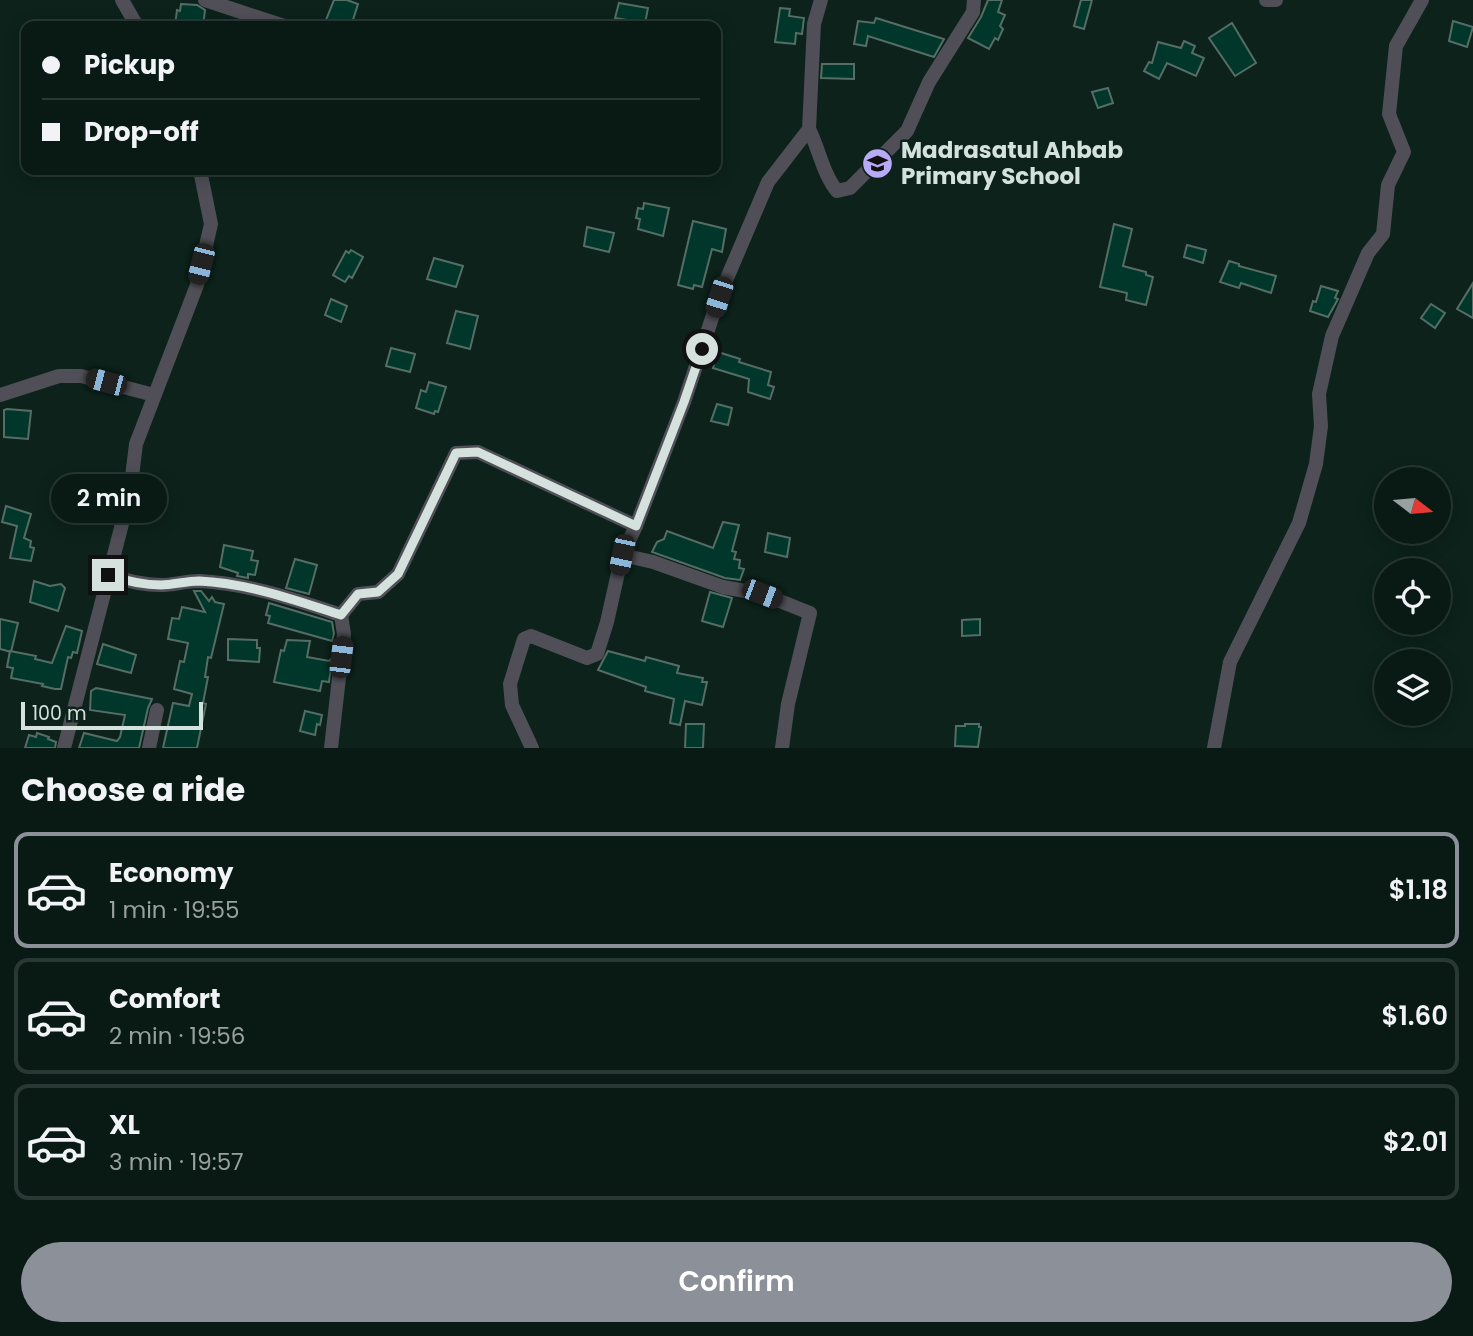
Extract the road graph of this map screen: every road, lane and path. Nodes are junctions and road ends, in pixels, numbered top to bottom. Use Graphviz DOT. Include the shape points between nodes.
graph roads {
  1 [pos="122,0"];
  2 [pos="205,0"];
  3 [pos="821,0"];
  4 [pos="974,0"];
  5 [pos="1266,0"];
  6 [pos="1276,0"];
  7 [pos="1422,0"];
  8 [pos="135,21"];
  9 [pos="269,21"];
  10 [pos="809,129"];
  11 [pos="201,175"];
  12 [pos="0,395"];
  13 [pos="154,395"];
  14 [pos="636,526"];
  15 [pos="622,555"];
  16 [pos="108,575"];
  17 [pos="341,615"];
  18 [pos="157,710"];
  19 [pos="64,748"];
  20 [pos="149,748"];
  21 [pos="331,748"];
  22 [pos="532,748"];
  23 [pos="782,748"];
  24 [pos="1214,748"];
  1 -- 8 [label="street"];
  2 -- 9 [label="street"];
  3 -- 10 [label="street" via="814,24"];
  4 -- 10 [label="street" via="973,12 929,82 907,131 850,188 837,191 828,181"];
  5 -- 6 [label="street"];
  7 -- 24 [label="street" via="1396,46 1389,114 1404,152 1388,185 1383,234 1367,253 1332,336 1319,394 1317,464 1299,523 1230,662"];
  10 -- 14 [label="street" via="768,183 719,297"];
  11 -- 13 [label="street" via="211,224 197,285"];
  12 -- 13 [label="street" via="59,376 81,376"];
  13 -- 16 [label="street" via="136,444 130,493"];
  14 -- 15 [label="street"];
  14 -- 17 [label="street" via="478,452 456,453 398,574 378,592 358,594"];
  15 -- 22 [label="street" via="597,654 587,658 531,636 524,639 509,684 512,705"];
  15 -- 23 [label="street" via="723,587 762,594 810,613"];
  16 -- 17 [label="street" via="134,583 198,581 279,594"];
  16 -- 19 [label="street"];
  17 -- 21 [label="street" via="344,634"];
  18 -- 20 [label="street"];
}
